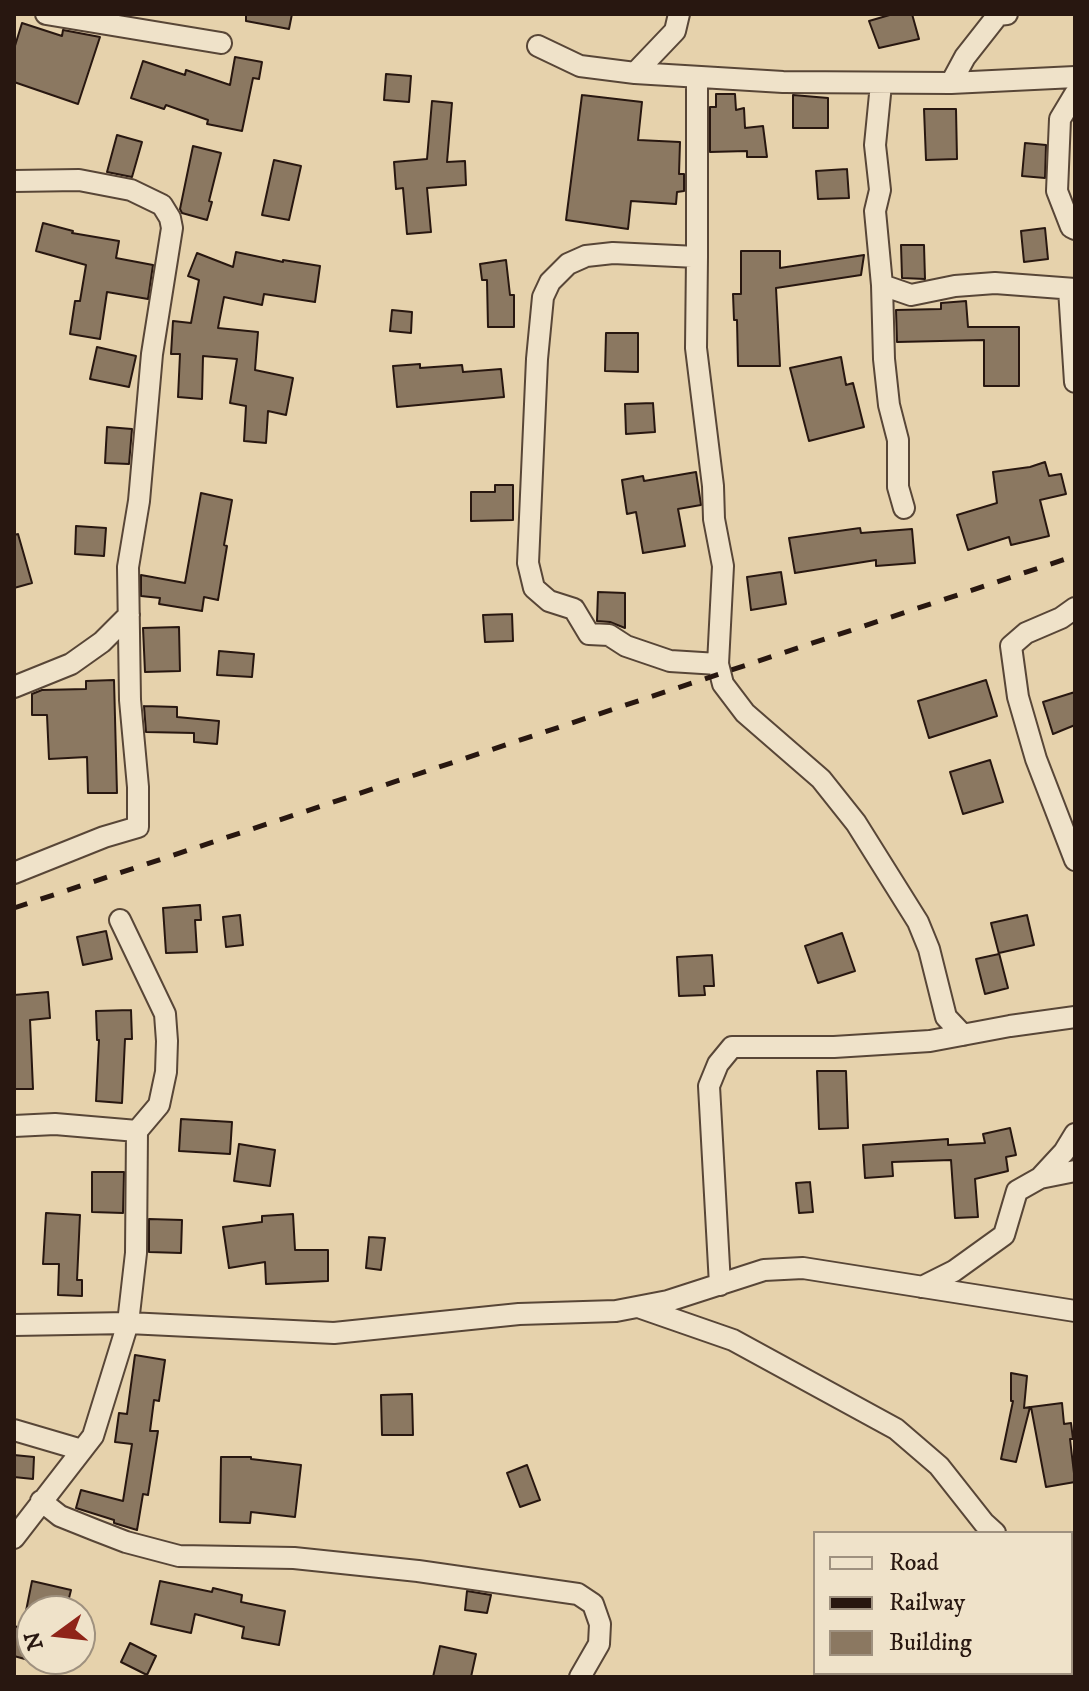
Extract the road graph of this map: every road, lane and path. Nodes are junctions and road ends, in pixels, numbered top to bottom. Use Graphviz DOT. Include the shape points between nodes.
graph roads {
  1 [pos="46,14"];
  2 [pos="679,14"];
  3 [pos="1007,14"];
  4 [pos="221,43"];
  5 [pos="538,46"];
  6 [pos="635,73"];
  7 [pos="697,77"];
  8 [pos="1075,77"];
  9 [pos="951,83"];
  10 [pos="881,84"];
  11 [pos="1075,94"];
  12 [pos="14,181"];
  13 [pos="1074,234"];
  14 [pos="697,257"];
  15 [pos="882,285"];
  16 [pos="1072,289"];
  17 [pos="1075,382"];
  18 [pos="904,508"];
  19 [pos="1075,608"];
  20 [pos="129,615"];
  21 [pos="718,664"];
  22 [pos="14,687"];
  23 [pos="1075,860"];
  24 [pos="14,873"];
  25 [pos="120,920"];
  26 [pos="1075,1017"];
  27 [pos="963,1035"];
  28 [pos="14,1126"];
  29 [pos="137,1131"];
  30 [pos="1075,1134"];
  31 [pos="1075,1171"];
  32 [pos="1040,1178"];
  33 [pos="720,1285"];
  34 [pos="922,1287"];
  35 [pos="636,1307"];
  36 [pos="1075,1311"];
  37 [pos="128,1323"];
  38 [pos="14,1325"];
  39 [pos="14,1430"];
  40 [pos="82,1450"];
  41 [pos="41,1501"];
  42 [pos="993,1531"];
  43 [pos="14,1538"];
  44 [pos="580,1677"];
  1 -- 4 [label="street"];
  2 -- 6 [label="street" via="675,31"];
  3 -- 9 [label="street" via="998,15"];
  5 -- 6 [label="street" via="580,66"];
  6 -- 7 [label="street"];
  7 -- 10 [label="street"];
  7 -- 14 [label="street"];
  8 -- 9 [label="street"];
  9 -- 10 [label="street"];
  10 -- 15 [label="street" via="875,145 880,190 875,211"];
  11 -- 13 [label="street" via="1060,119 1057,191"];
  12 -- 20 [label="street" via="79,180 131,190 162,205 170,218 128,567"];
  14 -- 21 [label="street" via="696,348 723,566"];
  14 -- 21 [label="street" via="586,256 568,264 550,282 543,297 537,359 528,563 534,588 549,601 574,609 589,634 609,635 670,661"];
  15 -- 16 [label="street" via="911,295 995,283"];
  15 -- 18 [label="street" via="884,359"];
  16 -- 17 [label="street"];
  19 -- 23 [label="street" via="1011,646 1018,697 1036,759"];
  20 -- 22 [label="street" via="71,664"];
  20 -- 24 [label="street" via="138,827"];
  21 -- 27 [label="street" via="723,684 745,713 821,779 856,823 918,922 946,1017"];
  25 -- 29 [label="street" via="165,1014 166,1072 159,1105"];
  26 -- 27 [label="street"];
  27 -- 33 [label="street" via="834,1047 732,1047 709,1086"];
  28 -- 29 [label="street"];
  29 -- 37 [label="street" via="136,1253"];
  30 -- 32 [label="street"];
  31 -- 32 [label="street"];
  32 -- 34 [label="street" via="1017,1191 1004,1235"];
  33 -- 34 [label="street" via="764,1270 803,1268"];
  33 -- 35 [label="street"];
  34 -- 36 [label="street"];
  35 -- 37 [label="street" via="334,1333"];
  35 -- 42 [label="street" via="733,1340 896,1429 939,1466"];
  37 -- 38 [label="street"];
  37 -- 40 [label="street" via="93,1436"];
  39 -- 40 [label="street"];
  40 -- 41 [label="street"];
  41 -- 43 [label="street"];
  41 -- 44 [label="street" via="60,1516 95,1530 179,1556 294,1558 578,1594 593,1604 600,1624 599,1644"];
}
